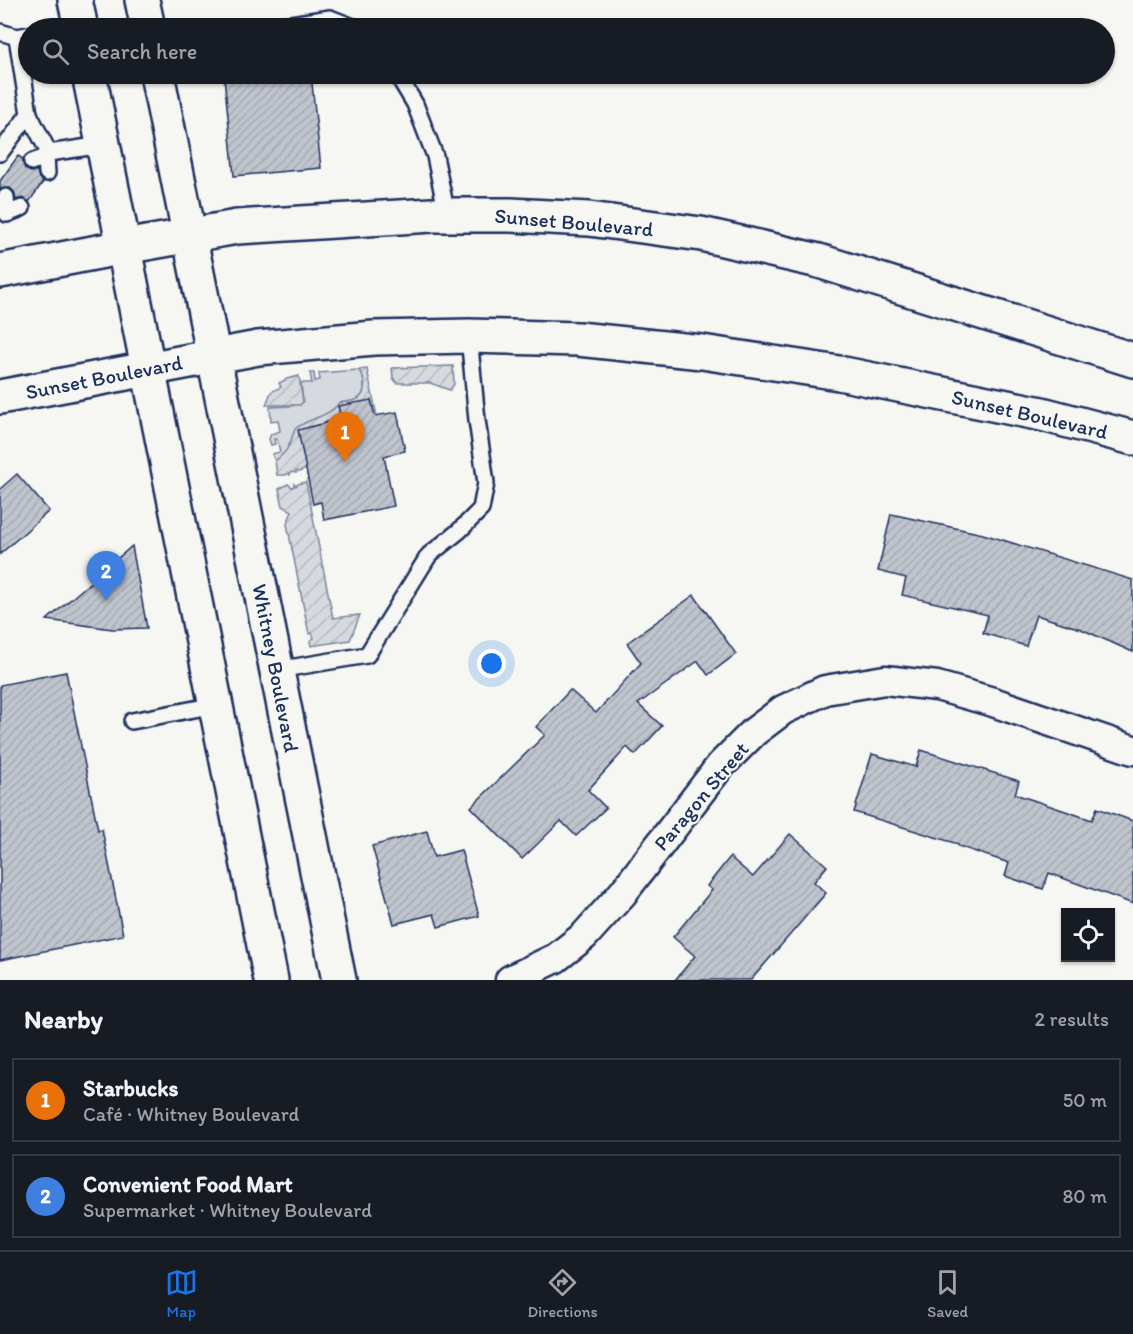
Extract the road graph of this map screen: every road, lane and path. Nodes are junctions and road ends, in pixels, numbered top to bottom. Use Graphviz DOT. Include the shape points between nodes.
graph roads {
  1 [pos="142,0"];
  2 [pos="146,18"];
  3 [pos="0,32"];
  4 [pos="18,35"];
  5 [pos="27,84"];
  6 [pos="91,84"];
  7 [pos="159,84"];
  8 [pos="403,84"];
  9 [pos="29,114"];
  10 [pos="102,145"];
  11 [pos="0,153"];
  12 [pos="42,157"];
  13 [pos="47,173"];
  14 [pos="6,197"];
  15 [pos="22,208"];
  16 [pos="447,215"];
  17 [pos="4,216"];
  18 [pos="189,235"];
  19 [pos="124,247"];
  20 [pos="0,272"];
  21 [pos="469,336"];
  22 [pos="214,356"];
  23 [pos="1133,360"];
  24 [pos="148,368"];
  25 [pos="0,397"];
  26 [pos="1133,438"];
  27 [pos="277,670"];
  28 [pos="216,705"];
  29 [pos="132,721"];
  30 [pos="1133,750"];
  31 [pos="271,980"];
  32 [pos="339,980"];
  33 [pos="510,980"];
  1 -- 2 [label="main road"];
  3 -- 4 [label="lane"];
  5 -- 9 [label="lane"];
  6 -- 10 [label="main road"];
  7 -- 18 [label="main road, Whitney Boulevard"];
  8 -- 16 [label="lane" via="435,156"];
  9 -- 11 [label="lane"];
  9 -- 12 [label="lane"];
  10 -- 12 [label="lane"];
  10 -- 19 [label="main road"];
  12 -- 13 [label="lane"];
  14 -- 17 [label="lane"];
  15 -- 17 [label="lane"];
  16 -- 18 [label="main road, Sunset Boulevard" via="248,226"];
  16 -- 23 [label="main road, Sunset Boulevard" via="589,219 701,234 819,261"];
  18 -- 19 [label="main road, Sunset Boulevard"];
  18 -- 22 [label="main road, Whitney Boulevard"];
  19 -- 20 [label="main road, Sunset Boulevard"];
  19 -- 24 [label="main road"];
  21 -- 22 [label="main road, Sunset Boulevard" via="362,339"];
  21 -- 26 [label="main road, Sunset Boulevard" via="578,339 702,352 839,373 1042,414"];
  21 -- 27 [label="lane" via="486,483 481,508 429,555 367,656"];
  22 -- 24 [label="main road, Sunset Boulevard"];
  22 -- 27 [label="main road, Whitney Boulevard"];
  24 -- 25 [label="main road, Sunset Boulevard"];
  24 -- 28 [label="main road"];
  27 -- 32 [label="main road, Whitney Boulevard"];
  28 -- 29 [label="lane"];
  28 -- 31 [label="main road"];
  30 -- 33 [label="street, Paragon Street" via="937,686 885,680 825,690 783,710 720,766 622,894 584,936 556,958"];
}
